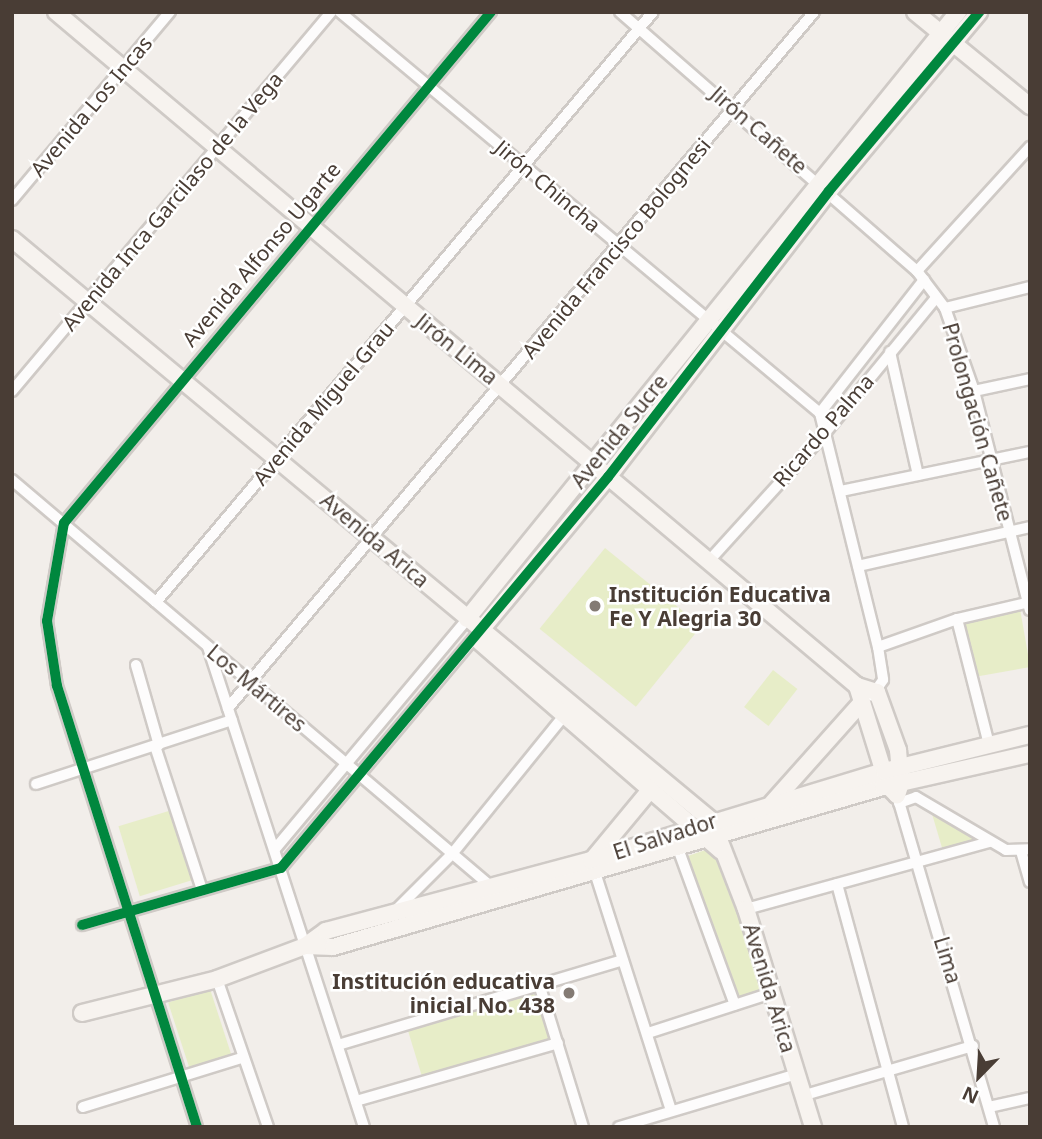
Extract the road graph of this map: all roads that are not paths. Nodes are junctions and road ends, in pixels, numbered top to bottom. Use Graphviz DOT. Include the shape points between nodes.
graph roads {
  1 [pos="56,12"];
  2 [pos="170,12"];
  3 [pos="331,12"];
  4 [pos="340,12"];
  5 [pos="491,12"];
  6 [pos="620,12"];
  7 [pos="653,12"];
  8 [pos="814,12"];
  9 [pos="915,12"];
  10 [pos="958,12"];
  11 [pos="979,12"];
  12 [pos="640,28"];
  13 [pos="939,34"];
  14 [pos="952,45"];
  15 [pos="123,68"];
  16 [pos="428,86"];
  17 [pos="1030,106"];
  18 [pos="733,108"];
  19 [pos="1030,147"];
  20 [pos="218,148"];
  21 [pos="522,165"];
  22 [pos="823,186"];
  23 [pos="12,200"];
  24 [pos="310,226"];
  25 [pos="12,239"];
  26 [pos="619,245"];
  27 [pos="12,250"];
  28 [pos="921,276"];
  29 [pos="1030,287"];
  30 [pos="936,298"];
  31 [pos="84,304"];
  32 [pos="406,306"];
  33 [pos="944,308"];
  34 [pos="706,319"];
  35 [pos="722,331"];
  36 [pos="890,352"];
  37 [pos="1030,379"];
  38 [pos="178,383"];
  39 [pos="502,385"];
  40 [pos="12,391"];
  41 [pos="974,391"];
  42 [pos="820,413"];
  43 [pos="825,433"];
  44 [pos="1030,452"];
  45 [pos="990,460"];
  46 [pos="274,462"];
  47 [pos="595,466"];
  48 [pos="918,475"];
  49 [pos="608,477"];
  50 [pos="12,480"];
  51 [pos="841,491"];
  52 [pos="64,523"];
  53 [pos="1030,527"];
  54 [pos="1009,532"];
  55 [pos="369,542"];
  56 [pos="708,562"];
  57 [pos="858,566"];
  58 [pos="156,602"];
  59 [pos="1029,605"];
  60 [pos="957,619"];
  61 [pos="464,622"];
  62 [pos="477,634"];
  63 [pos="208,646"];
  64 [pos="878,647"];
  65 [pos="136,665"];
  66 [pos="250,683"];
  67 [pos="857,687"];
  68 [pos="877,692"];
  69 [pos="861,703"];
  70 [pos="569,710"];
  71 [pos="230,714"];
  72 [pos="1030,735"];
  73 [pos="157,745"];
  74 [pos="989,745"];
  75 [pos="1030,754"];
  76 [pos="347,762"];
  77 [pos="79,767"];
  78 [pos="360,774"];
  79 [pos="36,784"];
  80 [pos="895,784"];
  81 [pos="651,789"];
  82 [pos="771,804"];
  83 [pos="712,821"];
  84 [pos="710,839"];
  85 [pos="676,841"];
  86 [pos="990,842"];
  87 [pos="275,849"];
  88 [pos="1025,850"];
  89 [pos="452,853"];
  90 [pos="918,863"];
  91 [pos="593,865"];
  92 [pos="281,868"];
  93 [pos="1030,882"];
  94 [pos="837,884"];
  95 [pos="202,890"];
  96 [pos="496,891"];
  97 [pos="746,909"];
  98 [pos="132,911"];
  99 [pos="391,915"];
  100 [pos="82,925"];
  101 [pos="305,946"];
  102 [pos="624,960"];
  103 [pos="217,979"];
  104 [pos="539,984"];
  105 [pos="771,992"];
  106 [pos="156,997"];
  107 [pos="735,1004"];
  108 [pos="82,1013"];
  109 [pos="648,1033"];
  110 [pos="558,1043"];
  111 [pos="338,1045"];
  112 [pos="974,1046"];
  113 [pos="241,1058"];
  114 [pos="887,1070"];
  115 [pos="797,1074"];
  116 [pos="179,1078"];
  117 [pos="806,1095"];
  118 [pos="1030,1098"];
  119 [pos="356,1101"];
  120 [pos="83,1107"];
  121 [pos="989,1107"];
  122 [pos="666,1112"];
  123 [pos="197,1127"];
  124 [pos="268,1127"];
  125 [pos="364,1127"];
  126 [pos="583,1127"];
  127 [pos="619,1127"];
  128 [pos="666,1127"];
  129 [pos="813,1127"];
  130 [pos="903,1127"];
  131 [pos="994,1127"];
  1 -- 15 [label="street, Jirón Lima"];
  2 -- 15 [label="street, Avenida Los Incas"];
  3 -- 20 [label="street, Avenida Inca Garcilaso de la Vega"];
  4 -- 16 [label="street, Jirón Chincha"];
  5 -- 16 [label="street, Avenida Alfonso Ugarte"];
  6 -- 12 [label="street, Jirón Cañete"];
  7 -- 12 [label="street, Avenida Miguel Grau"];
  8 -- 18 [label="street, Avenida Francisco Bolognesi"];
  9 -- 13 [label="street"];
  10 -- 13 [label="street, Avenida Sucre"];
  11 -- 14 [label="street, Avenida Sucre"];
  12 -- 18 [label="street, Jirón Cañete"];
  12 -- 21 [label="street, Avenida Miguel Grau"];
  13 -- 14 [label="street"];
  13 -- 22 [label="street, Avenida Sucre"];
  14 -- 17 [label="street"];
  14 -- 22 [label="street, Avenida Sucre"];
  15 -- 20 [label="street, Jirón Lima"];
  15 -- 23 [label="street, Avenida Los Incas"];
  16 -- 21 [label="street, Jirón Chincha"];
  16 -- 24 [label="street, Avenida Alfonso Ugarte"];
  18 -- 22 [label="street, Jirón Cañete"];
  18 -- 26 [label="street, Avenida Francisco Bolognesi"];
  19 -- 28 [label="street, Ricardo Palma"];
  20 -- 24 [label="street, Jirón Lima"];
  20 -- 31 [label="street, Avenida Inca Garcilaso de la Vega"];
  21 -- 26 [label="street, Jirón Chincha"];
  21 -- 32 [label="street, Avenida Miguel Grau"];
  22 -- 28 [label="street, Jirón Cañete"];
  22 -- 34 [label="street, Avenida Sucre"];
  22 -- 35 [label="street, Avenida Sucre"];
  24 -- 32 [label="street, Jirón Lima"];
  24 -- 38 [label="street, Avenida Alfonso Ugarte"];
  25 -- 31 [label="street, Avenida Arica"];
  26 -- 34 [label="street, Jirón Chincha"];
  26 -- 39 [label="street, Avenida Francisco Bolognesi"];
  27 -- 31 [label="street, Avenida Arica"];
  28 -- 30 [label="street, Prolongación Cañete"];
  28 -- 42 [label="street, Ricardo Palma"];
  29 -- 33 [label="street"];
  30 -- 33 [label="street, Prolongación Cañete"];
  30 -- 36 [label="street, Ricardo Palma"];
  31 -- 38 [label="street, Avenida Arica"];
  31 -- 40 [label="street, Avenida Inca Garcilaso de la Vega"];
  32 -- 39 [label="street, Jirón Lima"];
  32 -- 46 [label="street, Avenida Miguel Grau"];
  33 -- 41 [label="street, Prolongación Cañete"];
  34 -- 35 [label="street, Jirón Chincha"];
  34 -- 47 [label="street, Avenida Sucre"];
  35 -- 42 [label="street, Jirón Chincha"];
  35 -- 49 [label="street, Avenida Sucre"];
  36 -- 43 [label="street, Ricardo Palma"];
  36 -- 48 [label="street"];
  37 -- 41 [label="street"];
  38 -- 46 [label="street, Avenida Arica"];
  38 -- 52 [label="street, Avenida Alfonso Ugarte"];
  39 -- 47 [label="street, Jirón Lima"];
  39 -- 55 [label="street, Avenida Francisco Bolognesi"];
  41 -- 45 [label="street, Prolongación Cañete"];
  42 -- 43 [label="street"];
  43 -- 51 [label="street"];
  43 -- 56 [label="street, Ricardo Palma"];
  44 -- 45 [label="street"];
  45 -- 48 [label="street"];
  45 -- 54 [label="street, Prolongación Cañete"];
  46 -- 55 [label="street, Avenida Arica"];
  46 -- 58 [label="street, Avenida Miguel Grau"];
  47 -- 49 [label="street, Jirón Lima"];
  47 -- 61 [label="street, Avenida Sucre"];
  48 -- 51 [label="street"];
  49 -- 56 [label="street, Jirón Lima"];
  49 -- 62 [label="street, Avenida Sucre"];
  50 -- 52 [label="street, Los Mártires"];
  51 -- 57 [label="street"];
  52 -- 58 [label="street, Los Mártires"];
  52 -- 77 [label="street" via="46,629"];
  53 -- 54 [label="street"];
  54 -- 57 [label="street"];
  54 -- 59 [label="street, Prolongación Cañete"];
  55 -- 61 [label="street, Avenida Arica"];
  55 -- 66 [label="street, Avenida Francisco Bolognesi"];
  56 -- 67 [label="street, Jirón Lima"];
  57 -- 64 [label="street"];
  58 -- 63 [label="street, Los Mártires"];
  59 -- 60 [label="street"];
  60 -- 64 [label="street"];
  60 -- 74 [label="street"];
  61 -- 62 [label="street, Avenida Arica"];
  61 -- 76 [label="street, Avenida Sucre"];
  62 -- 70 [label="street, Avenida Arica"];
  62 -- 78 [label="street, Avenida Sucre"];
  63 -- 66 [label="street, Los Mártires"];
  63 -- 71 [label="street"];
  64 -- 68 [label="street" via="883,680"];
  65 -- 73 [label="street"];
  66 -- 71 [label="street, Avenida Francisco Bolognesi"];
  66 -- 76 [label="street, Los Mártires"];
  67 -- 68 [label="street, Jirón Lima"];
  67 -- 69 [label="street"];
  68 -- 69 [label="street"];
  68 -- 80 [label="street" via="892,725"];
  69 -- 80 [label="street"];
  69 -- 82 [label="street"];
  70 -- 81 [label="street, Avenida Arica"];
  70 -- 83 [label="street, Avenida Arica"];
  70 -- 89 [label="street"];
  71 -- 73 [label="street"];
  71 -- 87 [label="street"];
  72 -- 74 [label="street, El Salvador"];
  73 -- 77 [label="street"];
  73 -- 95 [label="street"];
  74 -- 80 [label="street, El Salvador"];
  75 -- 80 [label="street, El Salvador"];
  76 -- 78 [label="street, Los Mártires"];
  76 -- 87 [label="street, Avenida Sucre"];
  77 -- 79 [label="street"];
  77 -- 98 [label="street"];
  78 -- 89 [label="street, Los Mártires"];
  78 -- 92 [label="street, Avenida Sucre"];
  80 -- 82 [label="street, El Salvador"];
  80 -- 84 [label="street, El Salvador"];
  80 -- 86 [label="street"];
  80 -- 90 [label="street, Lima"];
  81 -- 84 [label="street, Avenida Arica"];
  81 -- 91 [label="street"];
  82 -- 83 [label="street, El Salvador"];
  83 -- 84 [label="street, El Salvador"];
  84 -- 85 [label="street, El Salvador"];
  84 -- 97 [label="street, Avenida Arica"];
  85 -- 91 [label="street, El Salvador"];
  85 -- 107 [label="street"];
  86 -- 88 [label="street" via="1006,850"];
  86 -- 90 [label="street"];
  87 -- 92 [label="street"];
  88 -- 93 [label="street"];
  89 -- 96 [label="street, Los Mártires"];
  89 -- 99 [label="street"];
  90 -- 94 [label="street"];
  90 -- 112 [label="street, Lima"];
  91 -- 96 [label="street, El Salvador"];
  91 -- 102 [label="street"];
  92 -- 95 [label="street"];
  92 -- 101 [label="street"];
  94 -- 97 [label="street"];
  94 -- 114 [label="street"];
  95 -- 98 [label="street"];
  96 -- 99 [label="street, El Salvador"];
  96 -- 101 [label="street, El Salvador" via="333,947"];
  97 -- 105 [label="street, Avenida Arica"];
  98 -- 100 [label="street"];
  98 -- 106 [label="street"];
  99 -- 101 [label="street, El Salvador" via="326,930"];
  101 -- 103 [label="street, El Salvador"];
  101 -- 111 [label="street"];
  102 -- 104 [label="street"];
  102 -- 109 [label="street"];
  103 -- 106 [label="street, El Salvador"];
  103 -- 113 [label="street"];
  104 -- 110 [label="street"];
  104 -- 111 [label="street"];
  105 -- 107 [label="street"];
  105 -- 115 [label="street, Avenida Arica"];
  106 -- 108 [label="street, El Salvador"];
  106 -- 116 [label="street"];
  107 -- 109 [label="street"];
  109 -- 122 [label="street"];
  110 -- 119 [label="street"];
  110 -- 126 [label="street"];
  111 -- 119 [label="street"];
  112 -- 114 [label="street"];
  112 -- 121 [label="street, Lima"];
  113 -- 116 [label="street"];
  113 -- 124 [label="street"];
  114 -- 117 [label="street"];
  114 -- 130 [label="street"];
  115 -- 117 [label="street, Avenida Arica"];
  115 -- 122 [label="street"];
  116 -- 120 [label="street"];
  116 -- 123 [label="street"];
  117 -- 129 [label="street, Avenida Arica"];
  118 -- 121 [label="street"];
  119 -- 125 [label="street"];
  121 -- 131 [label="street, Lima"];
  122 -- 127 [label="street"];
  122 -- 128 [label="street"];
}
